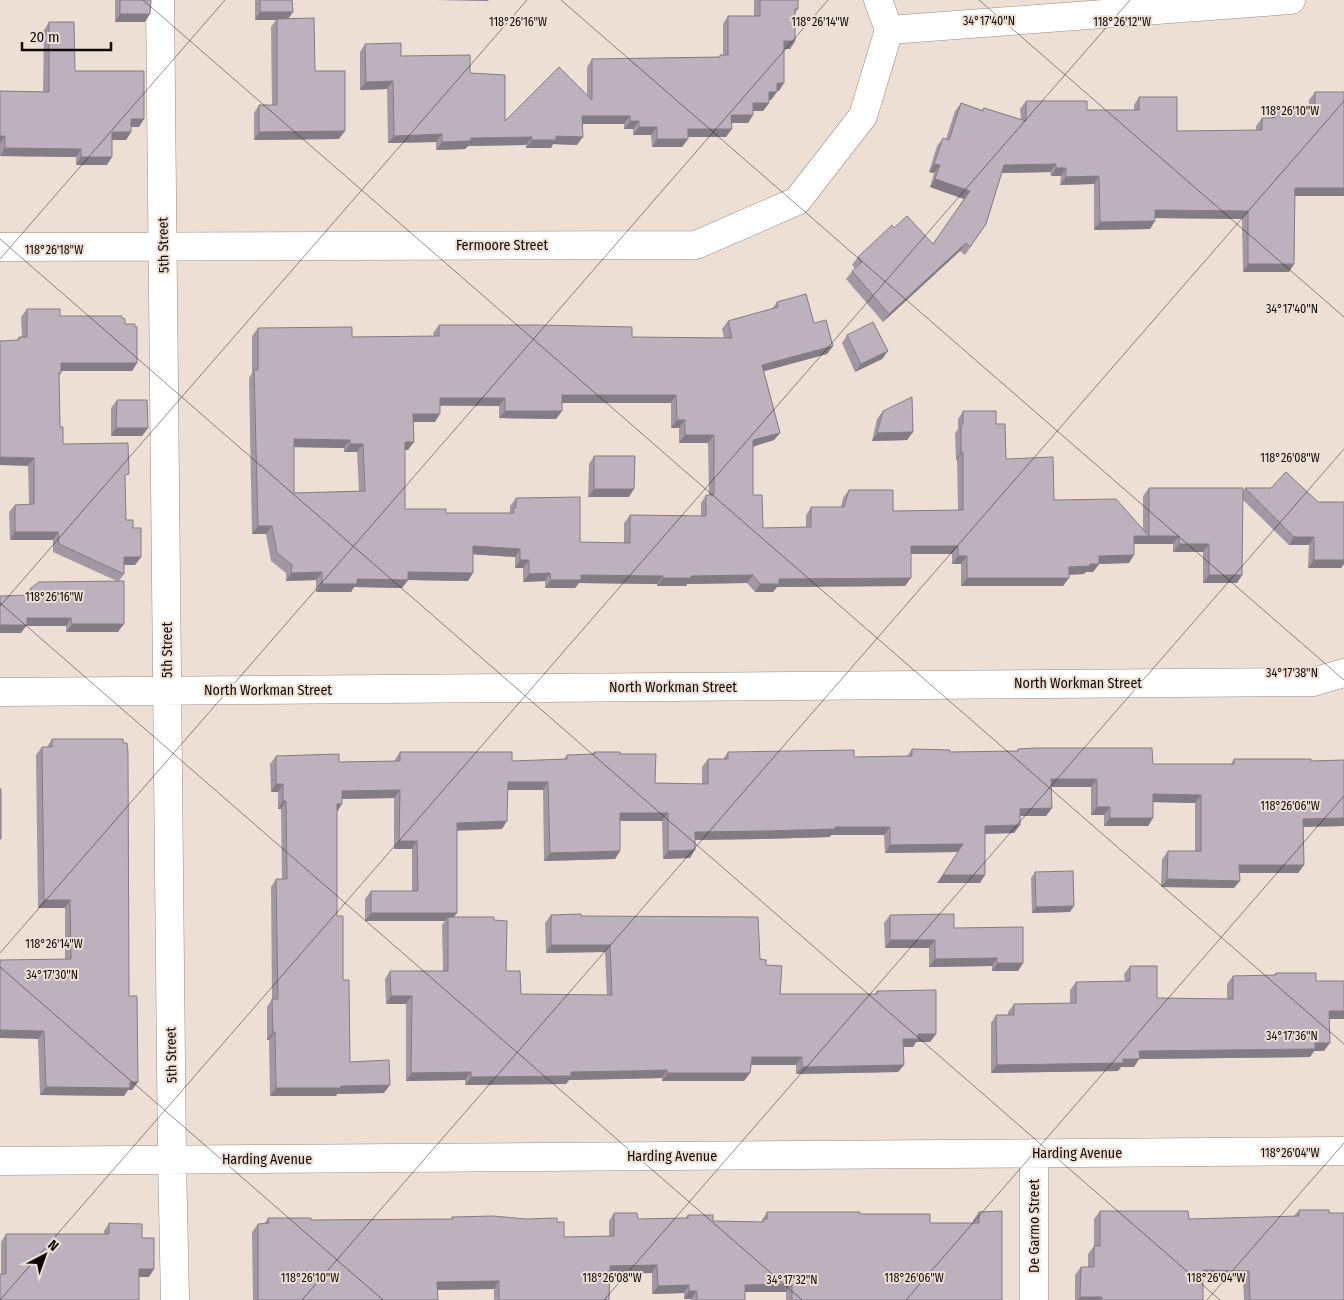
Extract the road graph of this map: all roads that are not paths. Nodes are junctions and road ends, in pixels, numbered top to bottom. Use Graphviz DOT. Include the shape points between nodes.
graph roads {
  1 [pos="160,0"];
  2 [pos="878,0"];
  3 [pos="1291,0"];
  4 [pos="889,30"];
  5 [pos="162,245"];
  6 [pos="0,247"];
  7 [pos="1344,673"];
  8 [pos="167,691"];
  9 [pos="0,692"];
  10 [pos="1344,1151"];
  11 [pos="1034,1153"];
  12 [pos="172,1159"];
  13 [pos="0,1161"];
  14 [pos="175,1300"];
  15 [pos="1034,1300"];
  1 -- 5 [label="street, 5th Street"];
  2 -- 4 [label="street"];
  3 -- 4 [label="street"];
  4 -- 5 [label="street, Fermoore Street" via="863,116 798,201 696,245"];
  5 -- 6 [label="street, Fermoore Street"];
  5 -- 8 [label="street, 5th Street"];
  7 -- 8 [label="street, North Workman Street" via="1313,682"];
  8 -- 9 [label="street, North Workman Street"];
  8 -- 12 [label="street, 5th Street"];
  10 -- 11 [label="street, Harding Avenue"];
  11 -- 12 [label="street, Harding Avenue"];
  11 -- 15 [label="street, De Garmo Street"];
  12 -- 13 [label="street, Harding Avenue"];
  12 -- 14 [label="street, 5th Street"];
}
